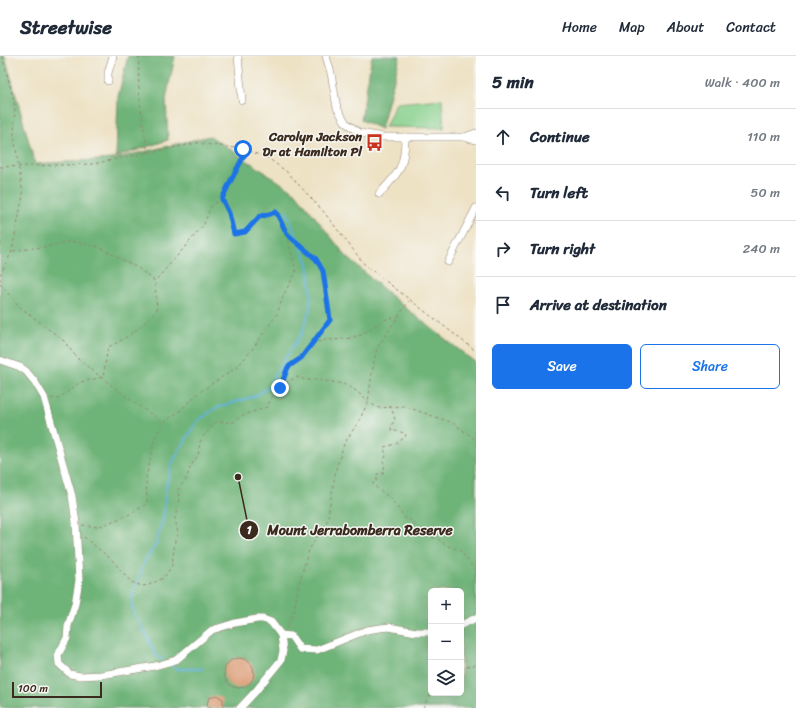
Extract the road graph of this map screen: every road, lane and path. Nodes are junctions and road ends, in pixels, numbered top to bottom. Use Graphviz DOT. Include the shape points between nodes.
graph roads {
  1 [pos="2,56"];
  2 [pos="113,56"];
  3 [pos="139,56"];
  4 [pos="238,56"];
  5 [pos="326,56"];
  6 [pos="108,81"];
  7 [pos="242,100"];
  8 [pos="476,133"];
  9 [pos="404,137"];
  10 [pos="464,137"];
  11 [pos="476,140"];
  12 [pos="247,150"];
  13 [pos="148,153"];
  14 [pos="0,167"];
  15 [pos="19,167"];
  16 [pos="379,194"];
  17 [pos="222,199"];
  18 [pos="475,213"];
  19 [pos="287,234"];
  20 [pos="12,251"];
  21 [pos="448,262"];
  22 [pos="155,281"];
  23 [pos="410,301"];
  24 [pos="398,317"];
  25 [pos="312,343"];
  26 [pos="476,351"];
  27 [pos="0,360"];
  28 [pos="102,377"];
  29 [pos="280,388"];
  30 [pos="44,397"];
  31 [pos="368,402"];
  32 [pos="389,406"];
  33 [pos="164,422"];
  34 [pos="476,440"];
  35 [pos="76,525"];
  36 [pos="476,572"];
  37 [pos="476,618"];
  38 [pos="463,624"];
  39 [pos="428,632"];
  40 [pos="281,635"];
  41 [pos="476,665"];
  42 [pos="464,667"];
  43 [pos="430,696"];
  44 [pos="240,708"];
  45 [pos="423,708"];
  1 -- 15 [label="path" via="15,107 14,136"];
  2 -- 6 [label="street"];
  3 -- 13 [label="path" via="140,110"];
  4 -- 7 [label="street"];
  5 -- 9 [label="street" via="337,108 346,123 360,133"];
  8 -- 10 [label="street"];
  9 -- 10 [label="street"];
  9 -- 16 [label="street" via="403,163 396,177"];
  10 -- 11 [label="street"];
  12 -- 13 [label="path" via="197,143"];
  12 -- 17 [label="path"];
  12 -- 23 [label="path" via="268,158 287,172 323,211 365,265"];
  13 -- 15 [label="path" via="92,164"];
  14 -- 15 [label="path"];
  15 -- 20 [label="path" via="23,195"];
  17 -- 19 [label="path" via="229,213 234,234 245,232 259,217 276,212"];
  17 -- 22 [label="path" via="211,206 204,224"];
  18 -- 21 [label="street"];
  19 -- 25 [label="path" via="316,259 323,271 330,320"];
  19 -- 33 [label="path" via="296,272 277,314 237,368 197,394"];
  20 -- 22 [label="path" via="70,241 99,248 138,268"];
  20 -- 28 [label="path" via="0,275 0,284 21,308 62,340 78,359"];
  22 -- 28 [label="path" via="157,310 120,342 108,348"];
  23 -- 24 [label="path"];
  23 -- 26 [label="path"];
  24 -- 25 [label="path" via="384,320 361,335"];
  24 -- 31 [label="path" via="377,348"];
  25 -- 29 [label="path" via="301,358 288,367"];
  27 -- 30 [label="street" via="26,371"];
  28 -- 30 [label="path" via="80,382 58,399"];
  28 -- 33 [label="path" via="133,402"];
  29 -- 31 [label="path" via="297,377 302,380 321,380 346,386"];
  29 -- 35 [label="path" via="265,408 241,416 234,422 216,422 202,438 198,455 185,482 178,490 175,518 178,534 172,565 162,578 142,586 131,582 112,560 82,536"];
  30 -- 35 [label="street" via="72,496"];
  31 -- 32 [label="path" via="379,408"];
  31 -- 40 [label="path" via="344,444 336,469 327,521 309,550 299,582 294,612"];
  32 -- 34 [label="path" via="404,406 453,423"];
  32 -- 36 [label="path" via="395,420 391,430 405,433 406,436 396,444 384,447 384,472 377,474 377,480 373,485 390,498 406,519 411,520 425,535 461,551"];
  33 -- 35 [label="path" via="155,436 146,478 147,504 98,527"];
  35 -- 40 [label="street" via="79,580 66,638 58,655 59,664 70,674 101,674 171,662 212,630 257,619 271,622"];
  37 -- 38 [label="street"];
  39 -- 40 [label="street" via="389,627 367,630 312,651 300,649 291,636"];
  40 -- 44 [label="street" via="281,660"];
  41 -- 42 [label="path"];
  43 -- 45 [label="path"];
}
